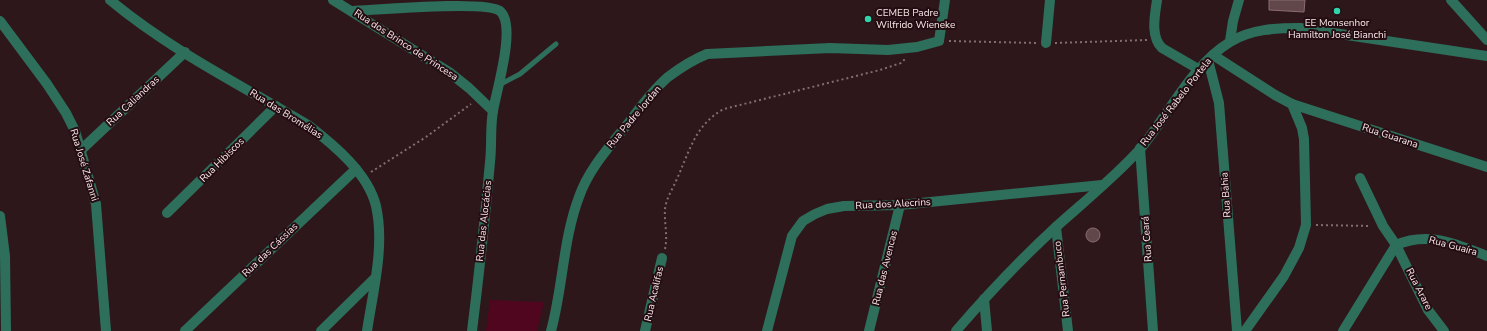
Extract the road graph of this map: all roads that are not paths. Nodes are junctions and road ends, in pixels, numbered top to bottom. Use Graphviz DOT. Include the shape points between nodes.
graph roads {
  1 [pos="110,0"];
  2 [pos="333,0"];
  3 [pos="946,0"];
  4 [pos="1050,0"];
  5 [pos="1157,0"];
  6 [pos="1239,0"];
  7 [pos="1451,0"];
  8 [pos="353,11"];
  9 [pos="0,22"];
  10 [pos="1487,40"];
  11 [pos="1230,42"];
  12 [pos="1046,43"];
  13 [pos="556,44"];
  14 [pos="185,52"];
  15 [pos="1487,56"];
  16 [pos="1211,57"];
  17 [pos="1200,70"];
  18 [pos="499,85"];
  19 [pos="1292,104"];
  20 [pos="276,106"];
  21 [pos="492,111"];
  22 [pos="1140,148"];
  23 [pos="81,150"];
  24 [pos="1487,167"];
  25 [pos="356,169"];
  26 [pos="1360,178"];
  27 [pos="1102,185"];
  28 [pos="900,205"];
  29 [pos="167,213"];
  30 [pos="0,216"];
  31 [pos="1056,227"];
  32 [pos="1396,245"];
  33 [pos="1487,256"];
  34 [pos="662,258"];
  35 [pos="374,279"];
  36 [pos="984,299"];
  37 [pos="6,331"];
  38 [pos="106,331"];
  39 [pos="185,331"];
  40 [pos="321,331"];
  41 [pos="367,331"];
  42 [pos="472,331"];
  43 [pos="551,331"];
  44 [pos="645,331"];
  45 [pos="768,331"];
  46 [pos="869,331"];
  47 [pos="956,331"];
  48 [pos="987,331"];
  49 [pos="1068,331"];
  50 [pos="1153,331"];
  51 [pos="1237,331"];
  52 [pos="1245,331"];
  53 [pos="1343,331"];
  54 [pos="1444,331"];
  1 -- 14 [label="street, Rua das Bromélias" via="133,19"];
  2 -- 8 [label="street, Rua dos Brinco de Princesa"];
  3 -- 43 [label="street, Rua Padre Jordan" via="939,41 917,47 888,50 830,48 707,54 693,59 666,78 607,148 584,182 574,214"];
  4 -- 12 [label="street"];
  5 -- 17 [label="street" via="1157,42 1162,48"];
  6 -- 11 [label="street"];
  7 -- 10 [label="street"];
  8 -- 18 [label="street" via="450,6 497,9 503,14 506,24 504,67"];
  8 -- 21 [label="street, Rua dos Brinco de Princesa" via="448,72"];
  9 -- 23 [label="street, Rua José Zafanni" via="66,113"];
  11 -- 15 [label="street, Rua José Rabelo Portela" via="1251,32 1300,28"];
  11 -- 16 [label="street, Rua José Rabelo Portela"];
  13 -- 18 [label="lane" via="520,74"];
  14 -- 20 [label="street, Rua das Bromélias"];
  14 -- 23 [label="street, Rua Caliandras"];
  16 -- 17 [label="street, Rua José Rabelo Portela"];
  16 -- 19 [label="street, Rua Guarana"];
  16 -- 51 [label="street, Rua Bahia" via="1219,103"];
  17 -- 22 [label="street, Rua José Rabelo Portela"];
  18 -- 21 [label="street"];
  19 -- 24 [label="street, Rua Guarana"];
  19 -- 52 [label="street" via="1304,139 1306,225 1299,248 1284,276"];
  20 -- 25 [label="street, Rua das Bromélias" via="308,125"];
  20 -- 29 [label="street, Rua Hibiscos"];
  21 -- 42 [label="street, Rua das Alocácias" via="491,156"];
  22 -- 27 [label="street, Rua José Rabelo Portela"];
  22 -- 50 [label="street, Rua Ceará"];
  23 -- 38 [label="street, Rua José Zafanni" via="96,204"];
  25 -- 35 [label="street, Rua das Bromélias" via="376,205 379,228"];
  25 -- 39 [label="street, Rua das Cássias"];
  26 -- 32 [label="street, Rua Arare" via="1382,226"];
  27 -- 28 [label="street, Rua dos Alecrins"];
  27 -- 31 [label="street, Rua José Rabelo Portela"];
  28 -- 45 [label="street, Rua dos Alecrins" via="844,206 827,209 804,221 792,236 787,250"];
  28 -- 46 [label="street, Rua das Avencas"];
  30 -- 37 [label="street" via="5,256"];
  31 -- 36 [label="street, Rua José Rabelo Portela"];
  31 -- 49 [label="street, Rua Pernambuco"];
  32 -- 33 [label="street, Rua Guaíra" via="1409,239 1434,239"];
  32 -- 53 [label="street"];
  32 -- 54 [label="street, Rua Arare" via="1428,310"];
  34 -- 44 [label="street, Rua Acalifas"];
  35 -- 40 [label="street"];
  35 -- 41 [label="street, Rua das Bromélias"];
  36 -- 47 [label="street, Rua José Rabelo Portela"];
  36 -- 48 [label="street"];
}
